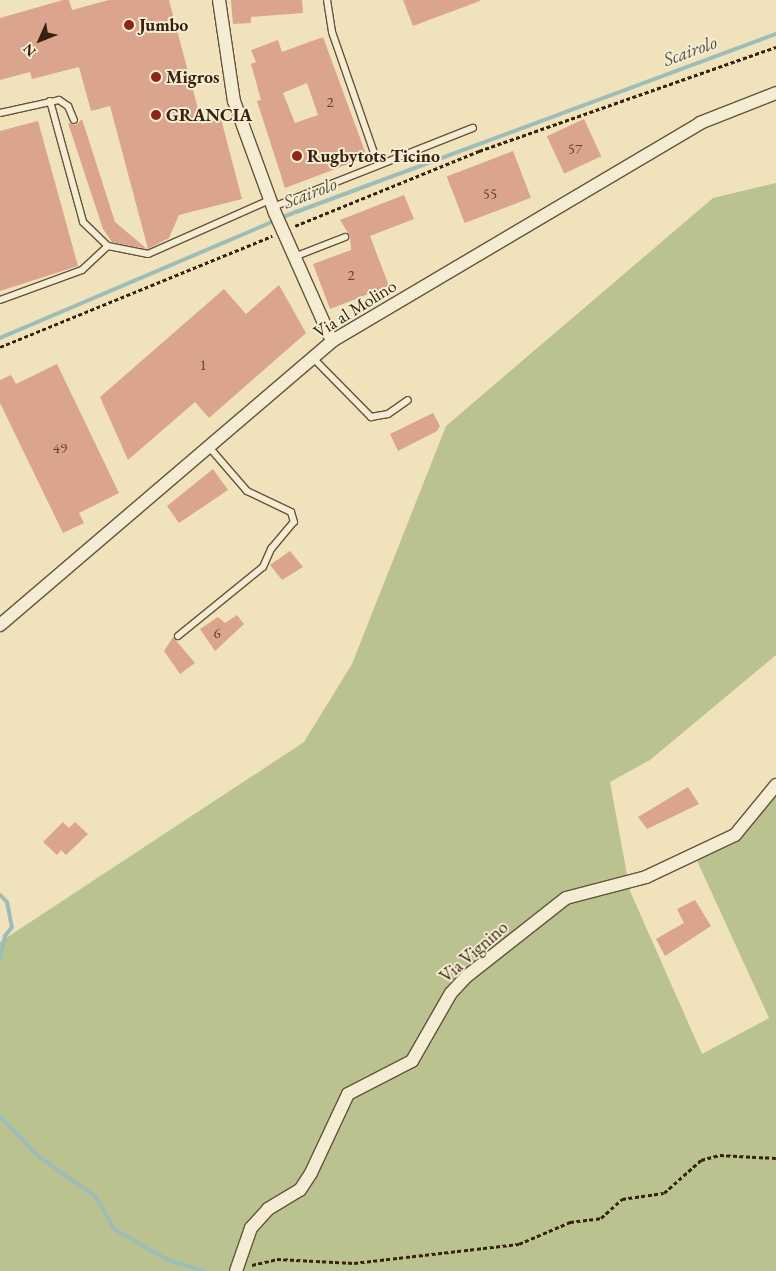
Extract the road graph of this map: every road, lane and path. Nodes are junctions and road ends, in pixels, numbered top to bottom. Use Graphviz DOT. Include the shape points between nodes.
graph roads {
  1 [pos="219,0"];
  2 [pos="327,0"];
  3 [pos="776,47"];
  4 [pos="776,93"];
  5 [pos="50,101"];
  6 [pos="0,113"];
  7 [pos="74,120"];
  8 [pos="473,128"];
  9 [pos="378,164"];
  10 [pos="273,207"];
  11 [pos="282,230"];
  12 [pos="345,236"];
  13 [pos="108,246"];
  14 [pos="294,257"];
  15 [pos="0,300"];
  16 [pos="332,341"];
  17 [pos="0,347"];
  18 [pos="313,358"];
  19 [pos="408,400"];
  20 [pos="209,447"];
  21 [pos="0,625"];
  22 [pos="178,636"];
  23 [pos="776,785"];
  24 [pos="776,1158"];
  25 [pos="241,1269"];
  1 -- 10 [label="street" via="234,101"];
  2 -- 9 [label="lane" via="332,32"];
  3 -- 11 [label="path" via="479,151"];
  4 -- 16 [label="street, Via al Molino" via="700,123"];
  5 -- 6 [label="lane"];
  5 -- 7 [label="lane" via="65,102"];
  5 -- 13 [label="lane" via="83,222"];
  8 -- 9 [label="lane"];
  9 -- 10 [label="lane"];
  10 -- 11 [label="street"];
  10 -- 13 [label="lane" via="148,254"];
  11 -- 14 [label="street"];
  11 -- 17 [label="path" via="231,256"];
  12 -- 14 [label="lane"];
  13 -- 15 [label="lane" via="82,270"];
  14 -- 16 [label="street"];
  16 -- 18 [label="street, Via al Molino"];
  18 -- 19 [label="lane" via="371,417 388,414"];
  18 -- 20 [label="street, Via al Molino"];
  20 -- 21 [label="street, Via al Molino"];
  20 -- 22 [label="lane" via="247,491 291,512 294,522 271,548 263,567"];
  23 -- 25 [label="street, Via Vignino" via="735,835 646,877 566,898 467,976 451,992 412,1061 348,1094 300,1190 268,1209 250,1228"];
  24 -- 25 [label="path" via="720,1155 701,1160 664,1193 622,1200 610,1206 601,1218 570,1222 520,1244 354,1263 277,1259"];
}
